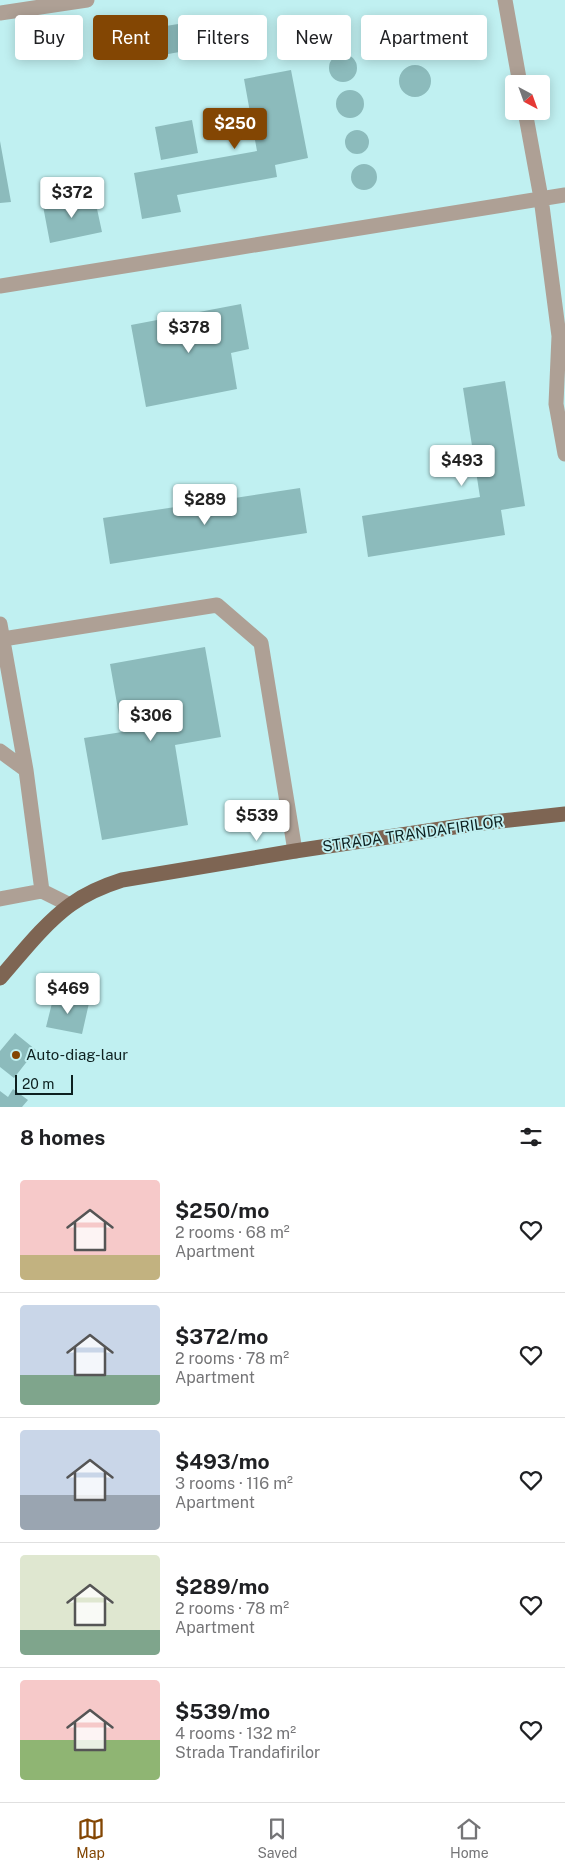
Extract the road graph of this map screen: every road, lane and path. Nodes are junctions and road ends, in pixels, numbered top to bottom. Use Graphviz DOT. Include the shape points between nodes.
graph roads {
  1 [pos="87,0"];
  2 [pos="506,0"];
  3 [pos="0,13"];
  4 [pos="518,75"];
  5 [pos="527,120"];
  6 [pos="565,195"];
  7 [pos="541,198"];
  8 [pos="0,286"];
  9 [pos="562,342"];
  10 [pos="565,454"];
  11 [pos="2,632"];
  12 [pos="0,751"];
  13 [pos="26,770"];
  14 [pos="565,814"];
  15 [pos="295,851"];
  16 [pos="42,891"];
  17 [pos="0,900"];
  18 [pos="70,905"];
  19 [pos="0,978"];
  1 -- 3 [label="lane"];
  2 -- 4 [label="lane"];
  5 -- 7 [label="lane"];
  6 -- 7 [label="lane"];
  7 -- 8 [label="lane"];
  7 -- 9 [label="lane"];
  9 -- 10 [label="lane" via="556,404"];
  11 -- 13 [label="lane"];
  11 -- 15 [label="lane" via="217,605 261,644"];
  12 -- 13 [label="lane"];
  13 -- 16 [label="lane"];
  14 -- 15 [label="main road, STRADA TRANDAFIRILOR"];
  15 -- 18 [label="main road, STRADA TRANDAFIRILOR" via="122,880"];
  16 -- 17 [label="lane"];
  16 -- 18 [label="lane"];
  18 -- 19 [label="main road, STRADA TRANDAFIRILOR"];
}
